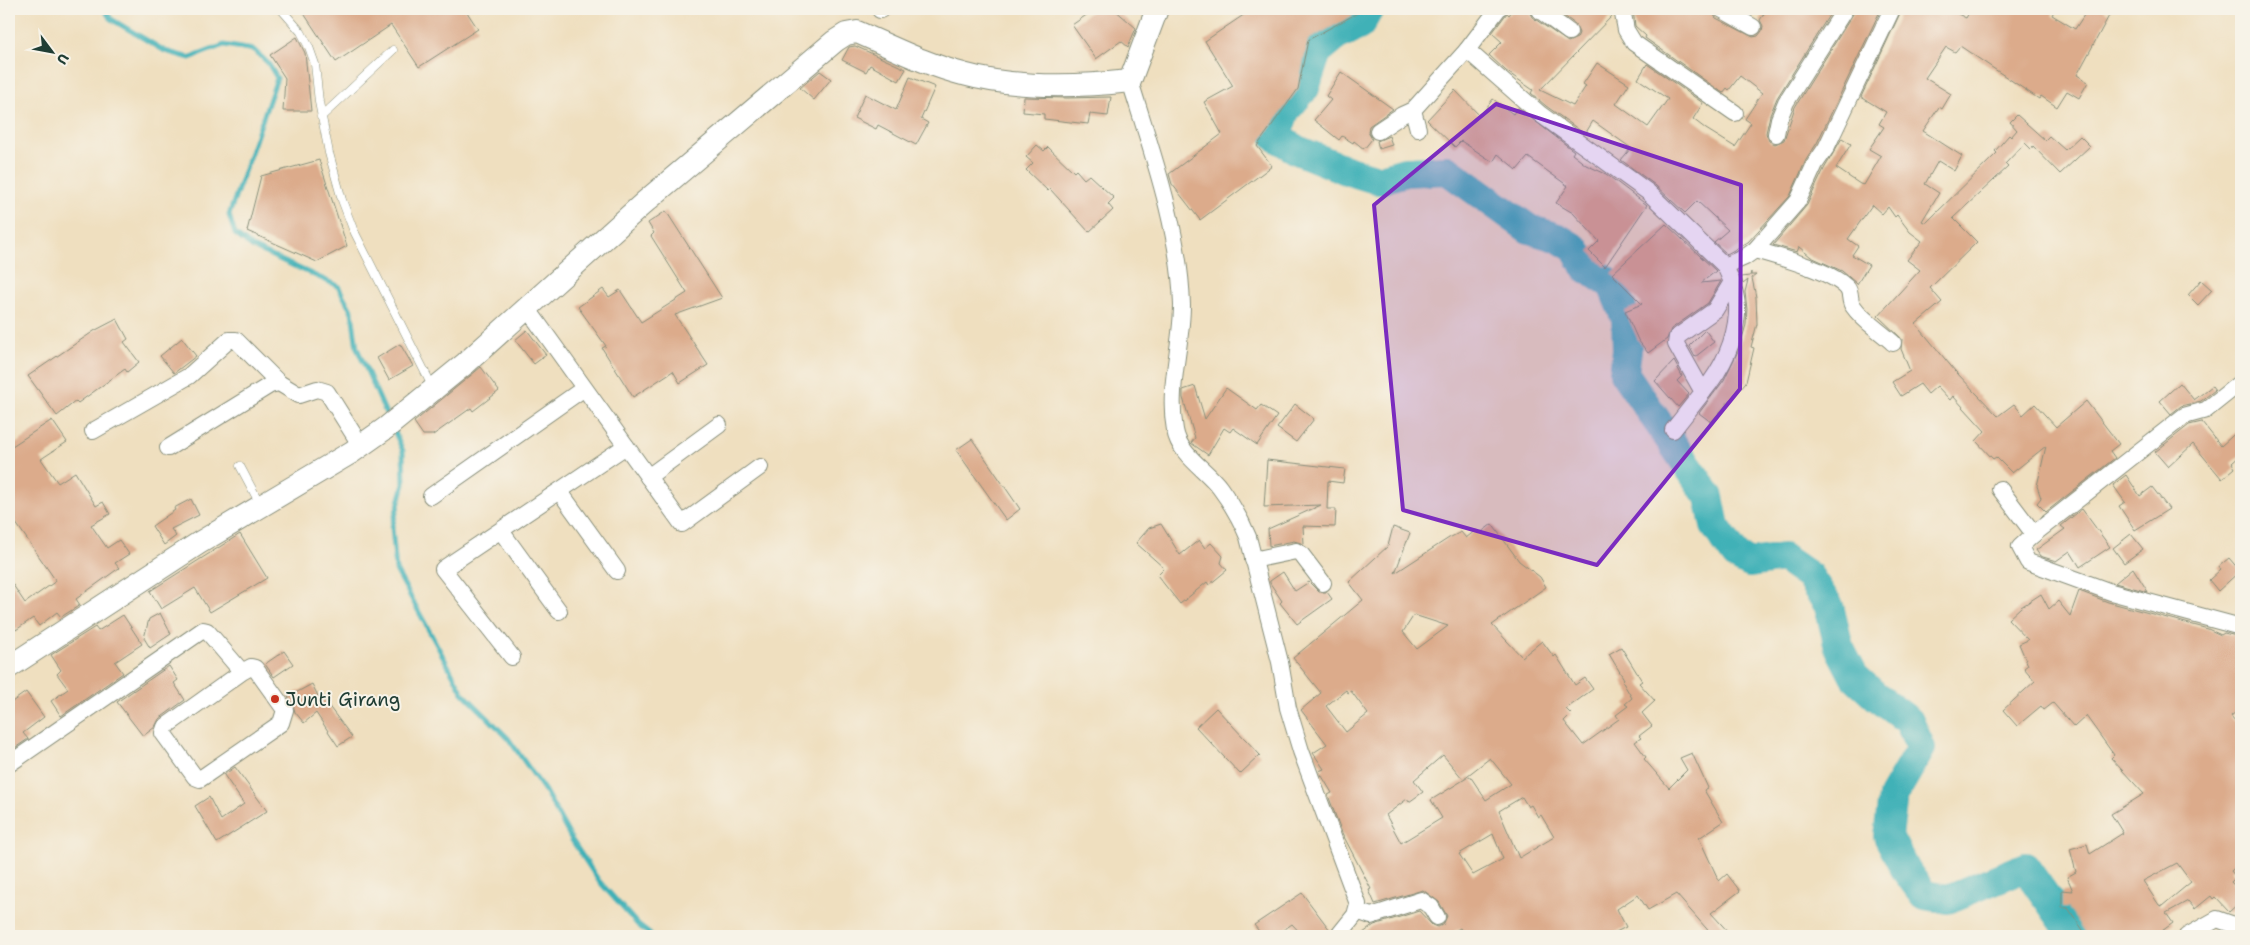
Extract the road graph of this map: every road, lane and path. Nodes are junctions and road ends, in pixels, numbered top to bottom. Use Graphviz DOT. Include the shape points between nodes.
graph roads {
  1 [pos="281,9"];
  2 [pos="1157,9"];
  3 [pos="1498,9"];
  4 [pos="1538,9"];
  5 [pos="1622,9"];
  6 [pos="1721,9"];
  7 [pos="1845,9"];
  8 [pos="1892,9"];
  9 [pos="1752,27"];
  10 [pos="1569,32"];
  11 [pos="393,50"];
  12 [pos="1467,50"];
  13 [pos="1130,81"];
  14 [pos="1413,110"];
  15 [pos="1735,113"];
  16 [pos="321,117"];
  17 [pos="1418,129"];
  18 [pos="1378,131"];
  19 [pos="1776,134"];
  20 [pos="1755,250"];
  21 [pos="1725,266"];
  22 [pos="1732,282"];
  23 [pos="527,308"];
  24 [pos="1893,343"];
  25 [pos="2241,382"];
  26 [pos="279,383"];
  27 [pos="583,389"];
  28 [pos="434,390"];
  29 [pos="1703,392"];
  30 [pos="719,426"];
  31 [pos="1674,430"];
  32 [pos="93,431"];
  33 [pos="361,446"];
  34 [pos="626,446"];
  35 [pos="168,448"];
  36 [pos="240,466"];
  37 [pos="760,466"];
  38 [pos="648,477"];
  39 [pos="2000,489"];
  40 [pos="560,492"];
  41 [pos="431,496"];
  42 [pos="261,507"];
  43 [pos="501,531"];
  44 [pos="2034,534"];
  45 [pos="1253,560"];
  46 [pos="617,571"];
  47 [pos="1323,583"];
  48 [pos="559,611"];
  49 [pos="2241,627"];
  50 [pos="512,657"];
  51 [pos="9,668"];
  52 [pos="242,672"];
  53 [pos="9,764"];
  54 [pos="1357,910"];
  55 [pos="1437,917"];
  56 [pos="2241,924"];
  57 [pos="1338,936"];
  58 [pos="2187,936"];
  1 -- 16 [label="lane" via="309,47 315,64"];
  2 -- 13 [label="street"];
  3 -- 12 [label="street"];
  4 -- 10 [label="street"];
  5 -- 15 [label="street" via="1626,30 1634,43"];
  6 -- 9 [label="street"];
  7 -- 19 [label="street" via="1786,102"];
  8 -- 20 [label="street" via="1798,201"];
  11 -- 16 [label="lane"];
  12 -- 14 [label="street"];
  12 -- 21 [label="street" via="1540,114 1648,192"];
  13 -- 23 [label="street" via="1071,86 965,75 858,32 846,34 646,202"];
  13 -- 45 [label="street" via="1156,166 1179,270 1182,306 1173,391 1174,429 1183,449 1220,487 1238,515 1248,537"];
  14 -- 17 [label="street"];
  14 -- 18 [label="street"];
  16 -- 28 [label="lane" via="337,183 353,229"];
  20 -- 21 [label="street"];
  20 -- 24 [label="street" via="1806,266 1846,286 1851,293 1851,303 1859,314"];
  21 -- 22 [label="street"];
  22 -- 29 [label="street" via="1737,314 1723,364"];
  22 -- 29 [label="street" via="1714,310 1677,337 1676,344"];
  23 -- 27 [label="street"];
  23 -- 28 [label="street"];
  25 -- 44 [label="street" via="2206,410 2184,416"];
  26 -- 32 [label="street" via="236,340 230,340 189,376"];
  26 -- 33 [label="street" via="299,395 317,389 327,392"];
  26 -- 35 [label="street" via="270,385"];
  27 -- 34 [label="street"];
  27 -- 41 [label="street"];
  28 -- 33 [label="street"];
  29 -- 31 [label="street"];
  30 -- 38 [label="street"];
  33 -- 42 [label="street"];
  34 -- 38 [label="street"];
  34 -- 40 [label="street"];
  36 -- 42 [label="lane"];
  37 -- 38 [label="street" via="682,524"];
  39 -- 44 [label="street"];
  40 -- 43 [label="street"];
  40 -- 46 [label="street"];
  42 -- 51 [label="street"];
  43 -- 48 [label="street"];
  43 -- 50 [label="street" via="443,569"];
  44 -- 49 [label="street" via="2020,548 2028,562 2111,592"];
  45 -- 47 [label="street" via="1296,551"];
  45 -- 54 [label="street" via="1280,662 1288,708 1356,898"];
  52 -- 52 [label="street" via="255,668 285,710 284,718 200,779 195,777 163,733 165,727"];
  52 -- 53 [label="street" via="203,630"];
  54 -- 55 [label="street" via="1371,916 1421,900 1431,906"];
  54 -- 57 [label="street"];
  56 -- 58 [label="street" via="2217,919"];
}
